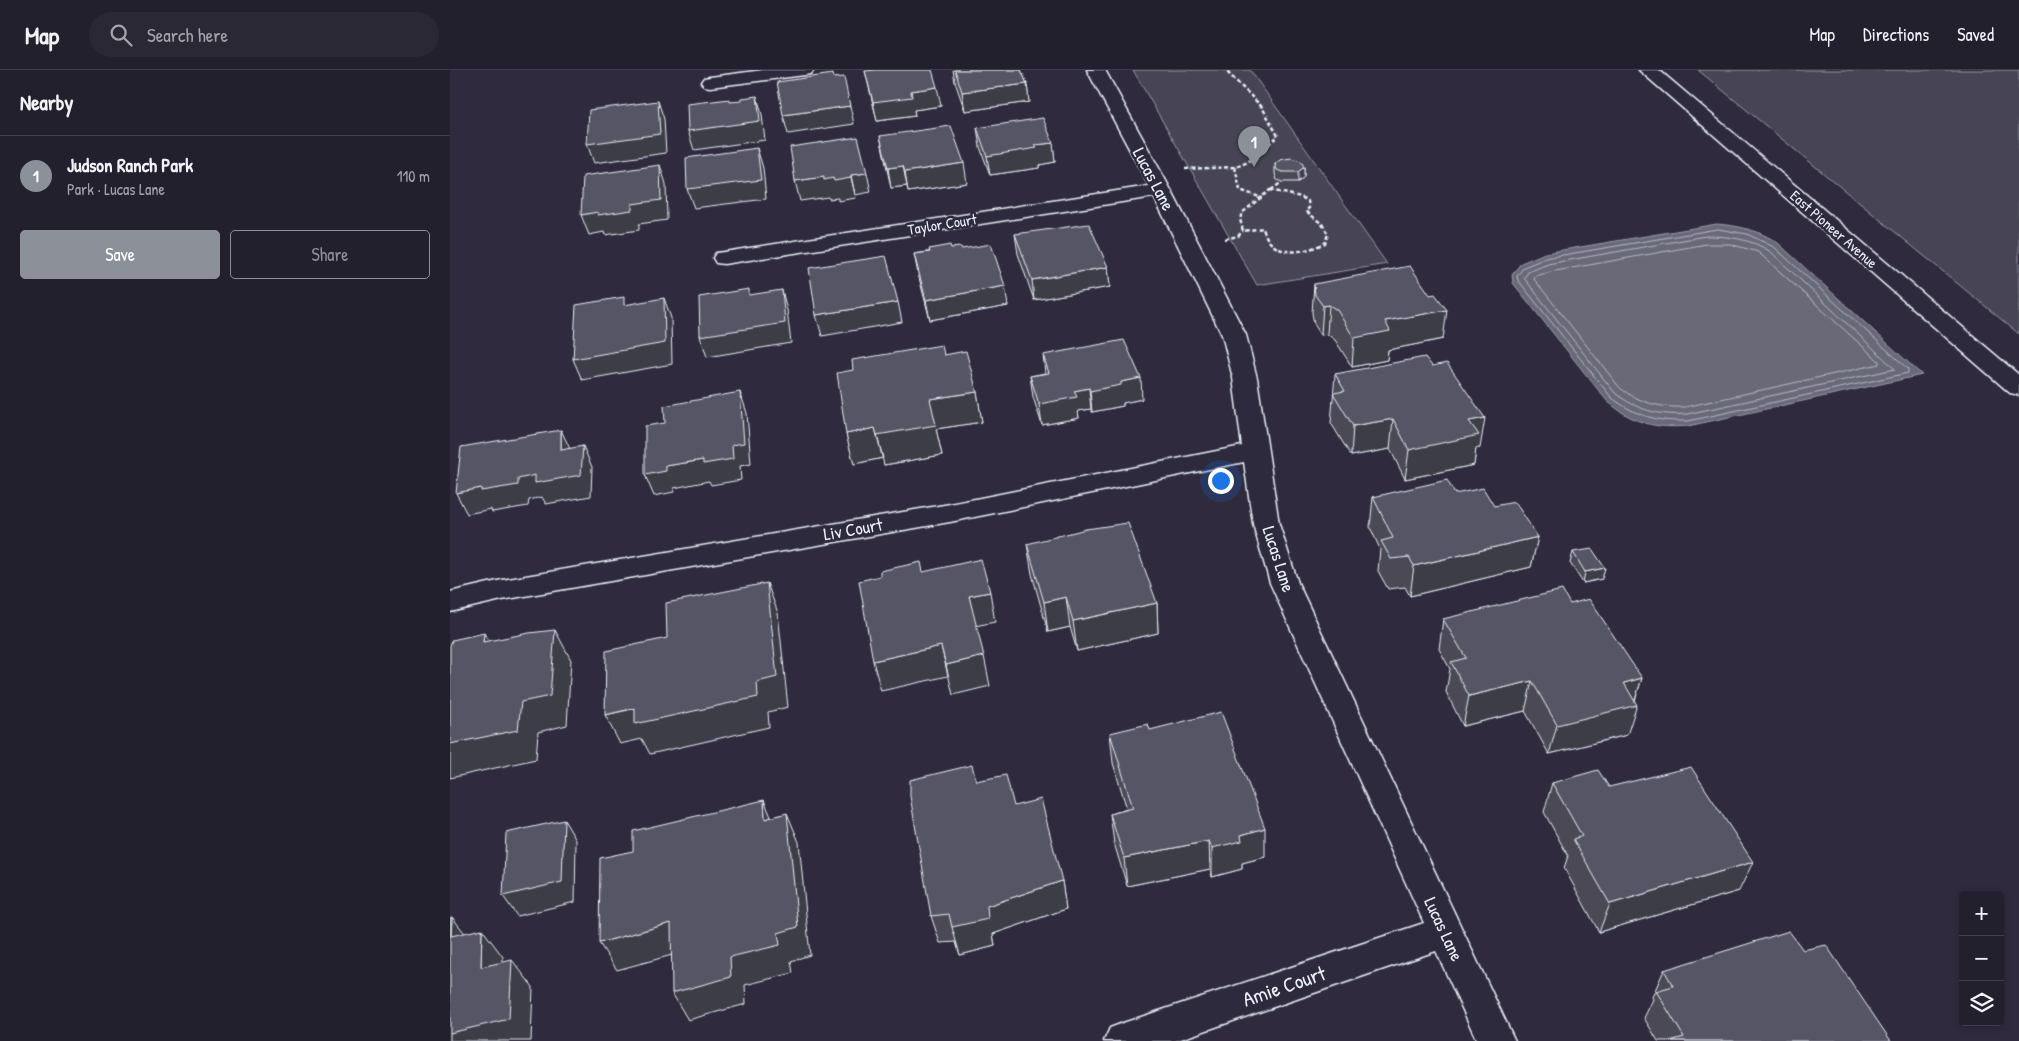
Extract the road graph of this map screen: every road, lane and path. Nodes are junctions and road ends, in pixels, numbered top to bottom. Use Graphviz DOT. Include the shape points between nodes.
graph roads {
  1 [pos="805,70"];
  2 [pos="1096,70"];
  3 [pos="1225,70"];
  4 [pos="1648,70"];
  5 [pos="710,82"];
  6 [pos="1235,167"];
  7 [pos="1185,169"];
  8 [pos="1282,182"];
  9 [pos="1160,190"];
  10 [pos="1270,190"];
  11 [pos="1262,198"];
  12 [pos="1243,231"];
  13 [pos="1225,239"];
  14 [pos="724,258"];
  15 [pos="2019,388"];
  16 [pos="1255,452"];
  17 [pos="450,602"];
  18 [pos="1446,932"];
  19 [pos="1123,1041"];
  20 [pos="1496,1041"];
  1 -- 5 [label="street"];
  2 -- 9 [label="street, Lucas Lane"];
  3 -- 6 [label="path" via="1262,105 1278,136 1274,143 1261,148 1253,158"];
  4 -- 15 [label="street, East Pioneer Avenue"];
  6 -- 7 [label="path"];
  6 -- 11 [label="path" via="1240,190"];
  8 -- 10 [label="path"];
  9 -- 14 [label="street, Taylor Court"];
  9 -- 16 [label="street, Lucas Lane" via="1234,335 1245,378"];
  10 -- 11 [label="path"];
  10 -- 12 [label="path" via="1308,201 1306,211 1322,224 1328,234 1325,243 1313,250 1294,252 1279,249 1268,242 1263,228"];
  11 -- 12 [label="path" via="1242,213"];
  12 -- 13 [label="path" via="1238,236"];
  16 -- 17 [label="street, Liv Court" via="950,513 502,590"];
  16 -- 18 [label="street, Lucas Lane" via="1266,524 1284,584"];
  18 -- 19 [label="street, Amie Court"];
  18 -- 20 [label="street, Lucas Lane"];
}
